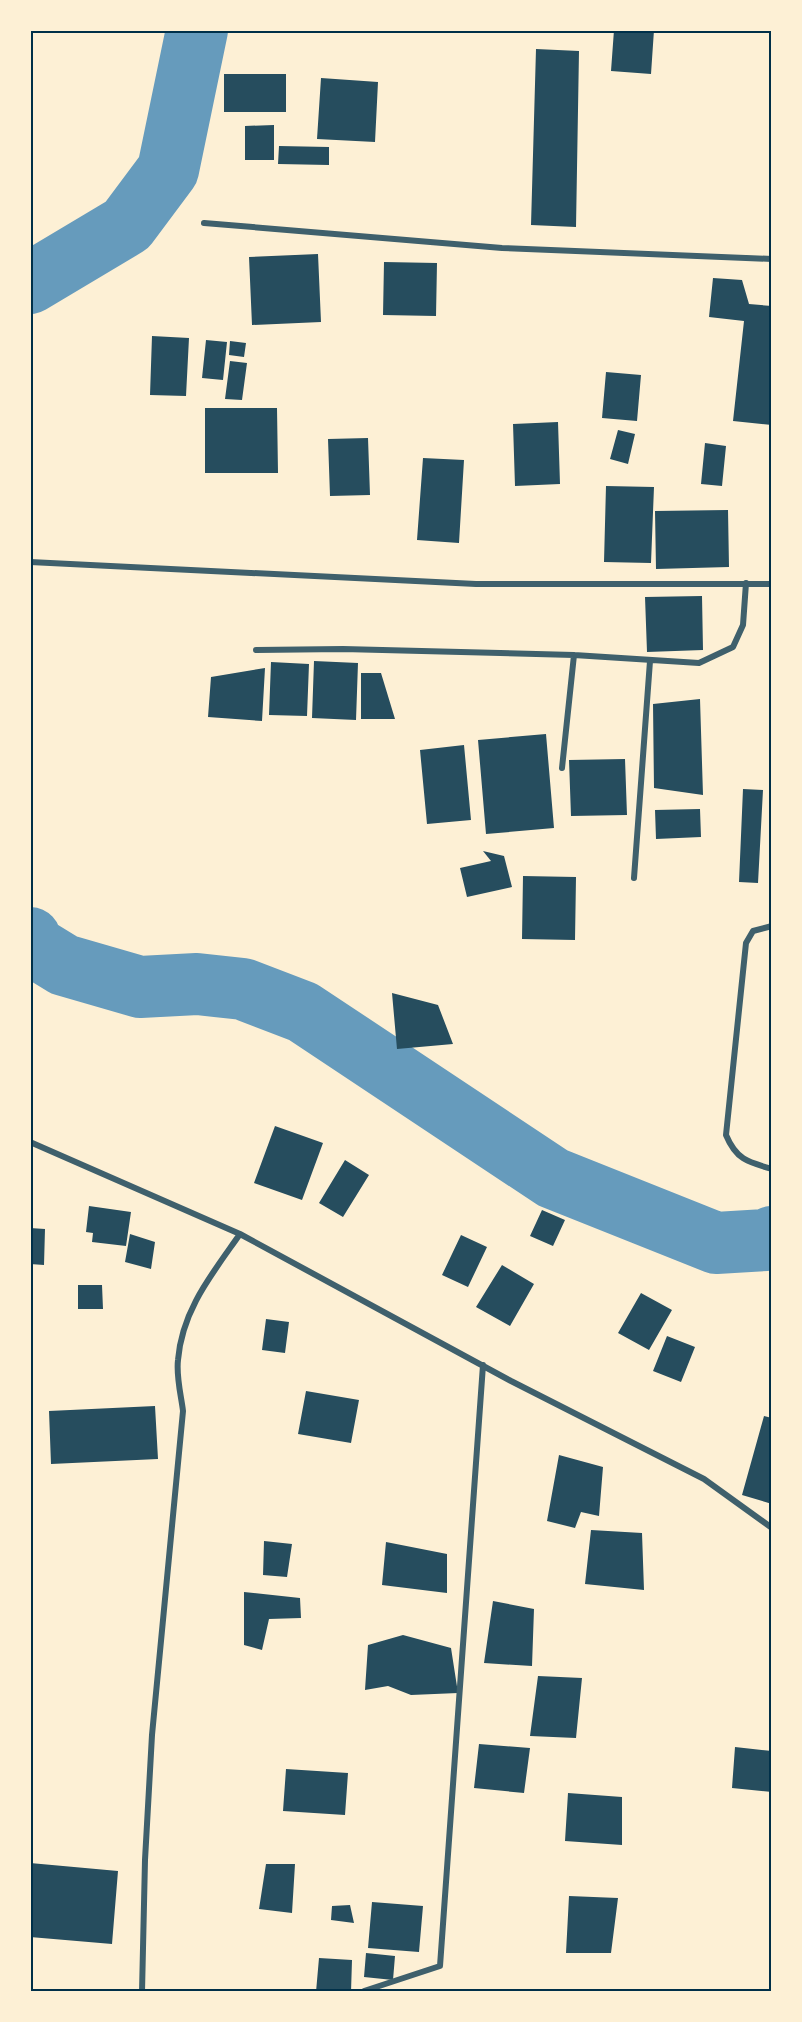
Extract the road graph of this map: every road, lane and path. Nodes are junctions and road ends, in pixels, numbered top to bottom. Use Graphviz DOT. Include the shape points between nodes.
graph roads {
  1 [pos="204,223"];
  2 [pos="772,259"];
  3 [pos="30,562"];
  4 [pos="746,583"];
  5 [pos="772,584"];
  6 [pos="256,650"];
  7 [pos="574,655"];
  8 [pos="650,661"];
  9 [pos="562,768"];
  10 [pos="634,878"];
  11 [pos="772,926"];
  12 [pos="30,1142"];
  13 [pos="772,1169"];
  14 [pos="240,1234"];
  15 [pos="483,1365"];
  16 [pos="772,1528"];
  17 [pos="364,1991"];
  18 [pos="142,1992"];
  1 -- 2 [label="street" via="502,248"];
  3 -- 4 [label="street" via="476,584"];
  4 -- 5 [label="street"];
  4 -- 8 [label="street" via="743,625 733,647 699,663"];
  6 -- 7 [label="street"];
  7 -- 8 [label="street"];
  7 -- 9 [label="street"];
  8 -- 10 [label="street"];
  11 -- 13 [label="street" via="753,931 746,943 726,1135 734,1153 752,1164"];
  12 -- 14 [label="street"];
  14 -- 15 [label="street"];
  14 -- 18 [label="street" via="184,1321 177,1362 183,1411 152,1735"];
  15 -- 16 [label="street" via="704,1479"];
  15 -- 17 [label="street" via="440,1966"];
}
